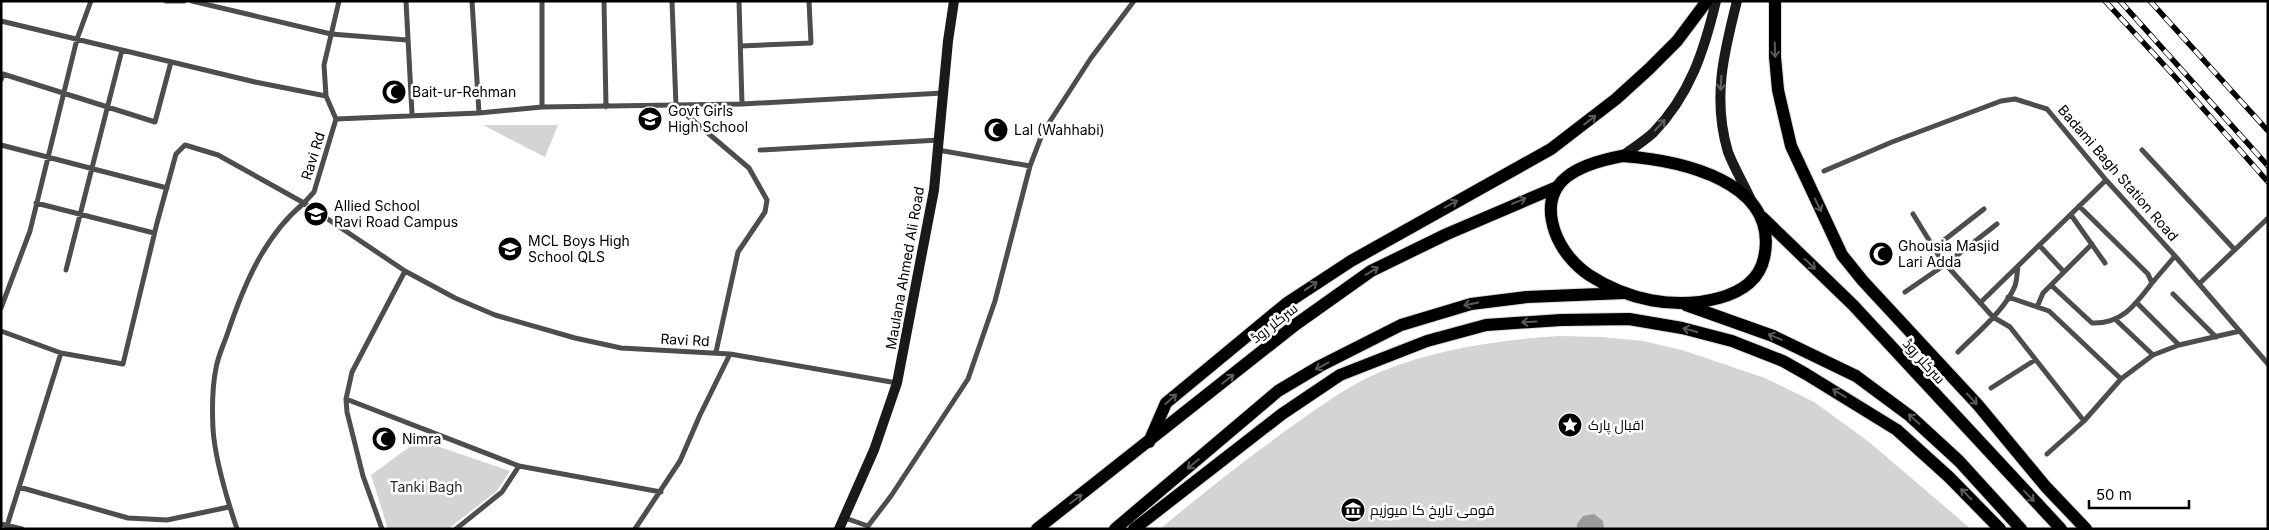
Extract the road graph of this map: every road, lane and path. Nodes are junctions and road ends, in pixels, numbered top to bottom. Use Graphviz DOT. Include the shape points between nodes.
graph roads {
  1 [pos="91,1"];
  2 [pos="166,1"];
  3 [pos="184,1"];
  4 [pos="192,1"];
  5 [pos="339,1"];
  6 [pos="406,1"];
  7 [pos="472,1"];
  8 [pos="542,1"];
  9 [pos="604,1"];
  10 [pos="672,1"];
  11 [pos="739,1"];
  12 [pos="809,1"];
  13 [pos="954,1"];
  14 [pos="1134,1"];
  15 [pos="1707,1"];
  16 [pos="1716,1"];
  17 [pos="1737,1"];
  18 [pos="1775,1"];
  19 [pos="1,21"];
  20 [pos="331,34"];
  21 [pos="77,39"];
  22 [pos="407,40"];
  23 [pos="741,46"];
  24 [pos="122,50"];
  25 [pos="171,62"];
  26 [pos="1,80"];
  27 [pos="64,93"];
  28 [pos="944,93"];
  29 [pos="326,96"];
  30 [pos="742,104"];
  31 [pos="676,106"];
  32 [pos="108,107"];
  33 [pos="542,107"];
  34 [pos="606,107"];
  35 [pos="479,113"];
  36 [pos="412,114"];
  37 [pos="336,119"];
  38 [pos="1,144"];
  39 [pos="938,145"];
  40 [pos="760,150"];
  41 [pos="2142,150"];
  42 [pos="1622,156"];
  43 [pos="47,157"];
  44 [pos="1030,166"];
  45 [pos="92,168"];
  46 [pos="1824,170"];
  47 [pos="2106,180"];
  48 [pos="1556,187"];
  49 [pos="166,188"];
  50 [pos="1752,202"];
  51 [pos="36,203"];
  52 [pos="304,203"];
  53 [pos="2079,206"];
  54 [pos="1984,209"];
  55 [pos="81,214"];
  56 [pos="1913,214"];
  57 [pos="2070,215"];
  58 [pos="1762,217"];
  59 [pos="2268,219"];
  60 [pos="1997,224"];
  61 [pos="154,233"];
  62 [pos="2092,244"];
  63 [pos="2039,245"];
  64 [pos="1934,248"];
  65 [pos="2235,250"];
  66 [pos="2175,256"];
  67 [pos="2105,262"];
  68 [pos="1946,264"];
  69 [pos="2018,266"];
  70 [pos="66,270"];
  71 [pos="405,271"];
  72 [pos="2064,272"];
  73 [pos="2152,284"];
  74 [pos="2199,284"];
  75 [pos="2051,285"];
  76 [pos="1,289"];
  77 [pos="7,292"];
  78 [pos="1905,292"];
  79 [pos="1624,293"];
  80 [pos="2173,294"];
  81 [pos="2008,297"];
  82 [pos="1980,303"];
  83 [pos="2137,303"];
  84 [pos="1682,304"];
  85 [pos="2037,307"];
  86 [pos="1,308"];
  87 [pos="1993,316"];
  88 [pos="2116,320"];
  89 [pos="1,331"];
  90 [pos="2240,331"];
  91 [pos="2216,337"];
  92 [pos="2178,346"];
  93 [pos="716,352"];
  94 [pos="1958,352"];
  95 [pos="61,353"];
  96 [pos="730,354"];
  97 [pos="2153,355"];
  98 [pos="2035,360"];
  99 [pos="2267,360"];
  100 [pos="2121,379"];
  101 [pos="897,383"];
  102 [pos="1991,388"];
  103 [pos="346,399"];
  104 [pos="2084,421"];
  105 [pos="1149,442"];
  106 [pos="2047,454"];
  107 [pos="520,466"];
  108 [pos="19,487"];
  109 [pos="660,492"];
  110 [pos="229,507"];
  111 [pos="845,518"];
  112 [pos="5,526"];
  113 [pos="22,529"];
  114 [pos="237,529"];
  115 [pos="382,529"];
  116 [pos="456,529"];
  117 [pos="635,529"];
  118 [pos="839,529"];
  119 [pos="1037,529"];
  120 [pos="1115,529"];
  121 [pos="1134,529"];
  122 [pos="2000,529"];
  123 [pos="2021,529"];
  124 [pos="2061,529"];
  125 [pos="2086,529"];
  1 -- 21 [label="street"];
  2 -- 3 [label="street"];
  4 -- 20 [label="street"];
  5 -- 20 [label="street"];
  6 -- 22 [label="street"];
  7 -- 35 [label="street"];
  8 -- 33 [label="street"];
  9 -- 34 [label="street"];
  10 -- 31 [label="street"];
  11 -- 23 [label="street"];
  12 -- 23 [label="street" via="811,43"];
  13 -- 28 [label="street, Maulana Ahmed Ali Road"];
  14 -- 44 [label="street" via="1091,58 1043,132"];
  105 -- 15 [label="main road, one-way" via="1166,403 1288,303 1351,261 1551,149 1649,69 1677,42"];
  42 -- 16 [label="street, one-way" via="1652,134 1688,88 1707,39"];
  17 -- 50 [label="street, one-way" via="1723,57 1720,89 1729,153"];
  18 -- 125 [label="main road, one-way" via="1778,90 1791,146 1842,255"];
  19 -- 21 [label="street"];
  20 -- 22 [label="street"];
  20 -- 29 [label="street" via="324,65"];
  21 -- 24 [label="street"];
  21 -- 27 [label="street"];
  22 -- 36 [label="street"];
  23 -- 30 [label="street"];
  24 -- 25 [label="street"];
  24 -- 32 [label="street"];
  25 -- 29 [label="street"];
  25 -- 32 [label="street" via="155,122"];
  26 -- 27 [label="street" via="3,74"];
  27 -- 32 [label="street"];
  27 -- 43 [label="street"];
  28 -- 30 [label="street, Ravi Rd"];
  28 -- 39 [label="street, Maulana Ahmed Ali Road"];
  29 -- 37 [label="street"];
  30 -- 31 [label="street, Ravi Rd"];
  31 -- 34 [label="street, Ravi Rd"];
  31 -- 93 [label="street" via="749,168 767,200 765,212 738,252"];
  32 -- 45 [label="street"];
  33 -- 34 [label="street, Ravi Rd"];
  33 -- 35 [label="street, Ravi Rd"];
  35 -- 36 [label="street, Ravi Rd"];
  36 -- 37 [label="street, Ravi Rd"];
  37 -- 52 [label="street, Ravi Rd" via="314,192"];
  38 -- 43 [label="street"];
  39 -- 40 [label="street"];
  39 -- 44 [label="street"];
  39 -- 101 [label="street, Maulana Ahmed Ali Road" via="922,262"];
  41 -- 65 [label="street"];
  42 -- 48 [label="main road, سرکلر روڈ" via="1588,164"];
  42 -- 50 [label="main road, سرکلر روڈ" via="1661,160 1689,168 1724,182"];
  43 -- 45 [label="street"];
  43 -- 51 [label="street"];
  44 -- 111 [label="street" via="995,301 968,378 868,526"];
  45 -- 49 [label="street"];
  45 -- 55 [label="street"];
  46 -- 47 [label="street, Badami Bagh Station Road" via="1966,113 2015,99 2047,109"];
  47 -- 53 [label="street"];
  47 -- 66 [label="street, Badami Bagh Station Road"];
  48 -- 79 [label="main road" via="1550,208 1560,245 1589,276"];
  105 -- 48 [label="main road, سرکلر روڈ, one-way" via="1295,325 1371,271 1455,230"];
  49 -- 52 [label="street" via="176,154 185,145 218,155"];
  49 -- 61 [label="street"];
  50 -- 58 [label="main road"];
  51 -- 55 [label="street"];
  51 -- 77 [label="street" via="30,231"];
  52 -- 71 [label="street, Ravi Rd"];
  52 -- 110 [label="street" via="288,216 266,246 243,289 216,367 213,431"];
  53 -- 57 [label="street"];
  53 -- 73 [label="street" via="2148,274"];
  54 -- 64 [label="street"];
  55 -- 61 [label="street"];
  55 -- 70 [label="street"];
  56 -- 64 [label="street"];
  57 -- 62 [label="street"];
  57 -- 63 [label="street"];
  58 -- 84 [label="main road" via="1767,234 1766,246 1762,265 1754,280 1722,297"];
  58 -- 124 [label="main road, سرکلر روڈ, one-way" via="1853,305"];
  59 -- 65 [label="street"];
  60 -- 68 [label="street"];
  61 -- 95 [label="street" via="122,364"];
  62 -- 67 [label="street"];
  62 -- 72 [label="street"];
  63 -- 69 [label="street"];
  63 -- 72 [label="street"];
  64 -- 68 [label="street"];
  65 -- 74 [label="street"];
  66 -- 73 [label="street"];
  66 -- 74 [label="street, Badami Bagh Station Road"];
  68 -- 78 [label="street"];
  68 -- 82 [label="street"];
  69 -- 81 [label="street" via="2015,285"];
  69 -- 82 [label="street"];
  71 -- 93 [label="street, Ravi Rd" via="495,315 575,338 621,348"];
  71 -- 103 [label="street" via="352,372"];
  72 -- 75 [label="street"];
  73 -- 83 [label="street"];
  74 -- 90 [label="street, Badami Bagh Station Road"];
  75 -- 85 [label="street" via="2043,292"];
  75 -- 88 [label="street" via="2092,323"];
  76 -- 77 [label="street"];
  77 -- 86 [label="street"];
  79 -- 84 [label="main road" via="1663,303"];
  79 -- 120 [label="main road, one-way" via="1528,297 1471,304 1401,325 1278,391"];
  80 -- 91 [label="street"];
  81 -- 85 [label="street"];
  81 -- 87 [label="street"];
  82 -- 87 [label="street"];
  83 -- 88 [label="street"];
  83 -- 92 [label="street"];
  123 -- 84 [label="main road, one-way" via="1959,461 1917,422 1856,376 1774,336"];
  85 -- 100 [label="street" via="2049,311"];
  87 -- 94 [label="street"];
  87 -- 98 [label="street" via="2010,327"];
  88 -- 97 [label="street"];
  89 -- 95 [label="street"];
  90 -- 91 [label="street"];
  90 -- 99 [label="street, Badami Bagh Station Road"];
  91 -- 92 [label="street"];
  92 -- 97 [label="street"];
  93 -- 96 [label="street, Ravi Rd"];
  95 -- 108 [label="street"];
  96 -- 101 [label="street, Ravi Rd"];
  96 -- 109 [label="street" via="680,461"];
  97 -- 100 [label="street"];
  98 -- 102 [label="street"];
  98 -- 104 [label="street"];
  100 -- 104 [label="street"];
  101 -- 111 [label="street, Maulana Ahmed Ali Road" via="874,450"];
  103 -- 107 [label="street"];
  103 -- 115 [label="street" via="363,476"];
  104 -- 106 [label="street"];
  119 -- 105 [label="main road, سرکلر روڈ, one-way"];
  107 -- 109 [label="street"];
  107 -- 116 [label="street" via="502,492"];
  108 -- 110 [label="street" via="128,518 168,520"];
  108 -- 112 [label="street"];
  109 -- 117 [label="street"];
  110 -- 114 [label="street"];
  111 -- 118 [label="street, Maulana Ahmed Ali Road"];
  112 -- 113 [label="street"];
  122 -- 121 [label="main road, one-way" via="1897,430 1806,374 1783,361 1732,341 1629,319 1486,325 1412,347 1340,376 1282,414"];
}
